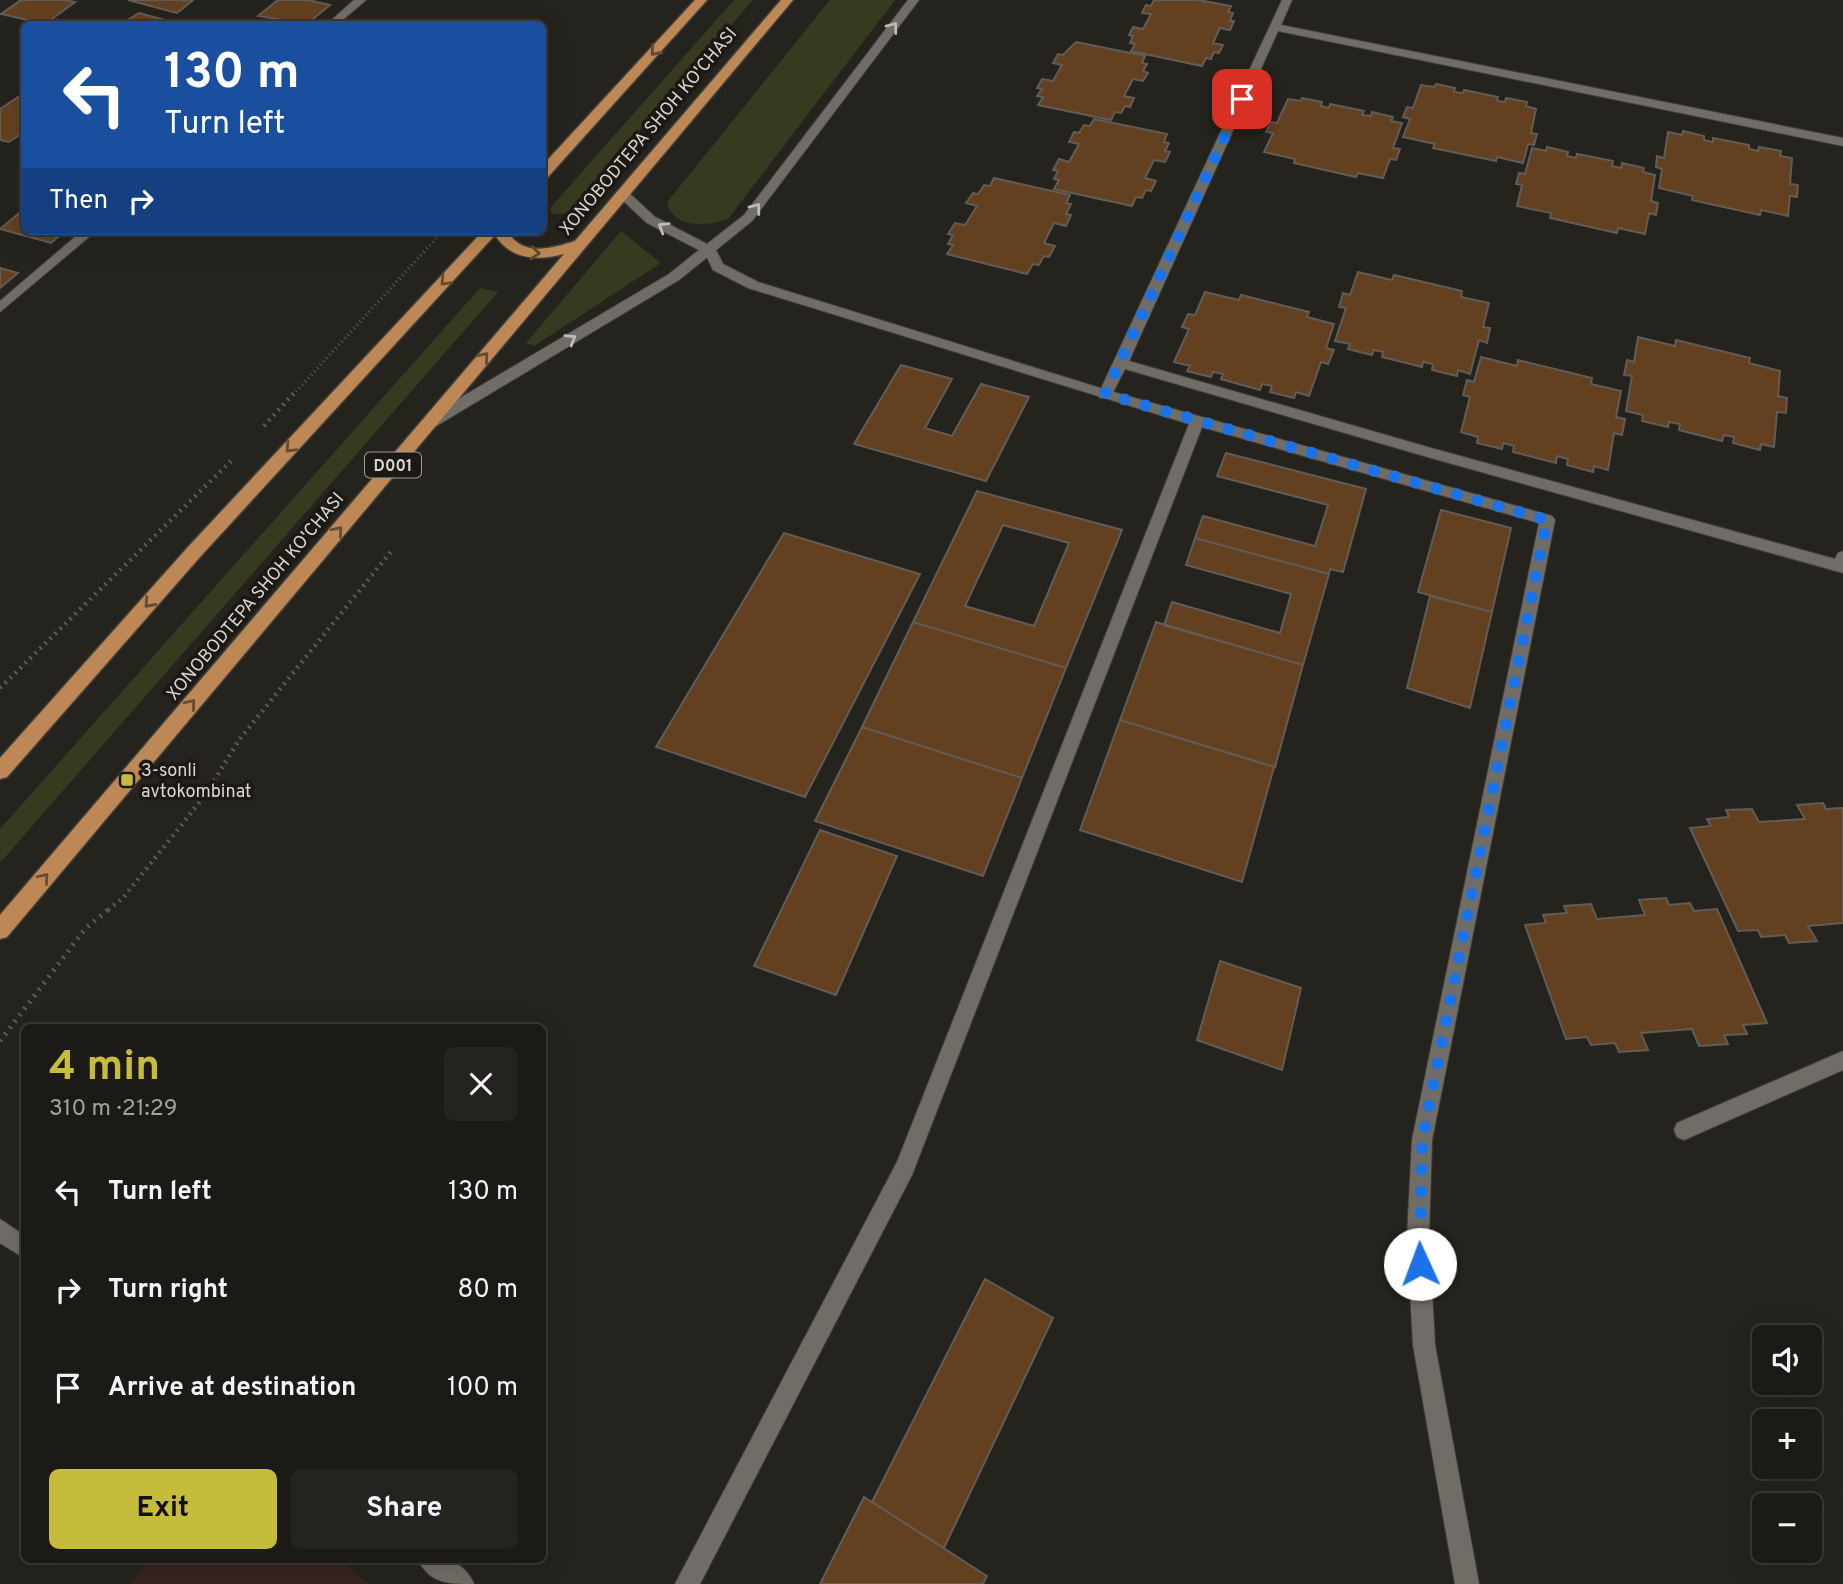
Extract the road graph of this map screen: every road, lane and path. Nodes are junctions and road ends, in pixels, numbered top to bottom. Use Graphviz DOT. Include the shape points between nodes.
graph roads {
  1 [pos="361,0"];
  2 [pos="701,0"];
  3 [pos="787,0"];
  4 [pos="914,0"];
  5 [pos="1287,0"];
  6 [pos="336,21"];
  7 [pos="1275,27"];
  8 [pos="1843,142"];
  9 [pos="546,171"];
  10 [pos="623,194"];
  11 [pos="85,235"];
  12 [pos="439,235"];
  13 [pos="487,235"];
  14 [pos="502,235"];
  15 [pos="578,245"];
  16 [pos="710,251"];
  17 [pos="0,308"];
  18 [pos="1121,363"];
  19 [pos="1105,394"];
  20 [pos="1198,421"];
  21 [pos="428,424"];
  22 [pos="261,430"];
  23 [pos="243,450"];
  24 [pos="393,549"];
  25 [pos="1843,557"];
  26 [pos="0,688"];
  27 [pos="0,771"];
  28 [pos="0,930"];
  29 [pos="0,1041"];
  30 [pos="1843,1060"];
  31 [pos="1684,1130"];
  32 [pos="0,1230"];
  33 [pos="21,1246"];
  34 [pos="435,1563"];
  35 [pos="462,1584"];
  36 [pos="687,1584"];
  37 [pos="1466,1584"];
  1 -- 6 [label="street"];
  2 -- 9 [label="highway, one-way"];
  3 -- 10 [label="highway, XONOBODTEPA SHOH KO'CHASI / D001"];
  16 -- 4 [label="street, one-way" via="748,218"];
  5 -- 7 [label="street"];
  7 -- 8 [label="street"];
  7 -- 18 [label="street"];
  10 -- 15 [label="highway, XONOBODTEPA SHOH KO'CHASI / D001"];
  16 -- 10 [label="street, one-way" via="650,220"];
  11 -- 17 [label="street"];
  12 -- 22 [label="path"];
  13 -- 27 [label="highway, one-way" via="194,552"];
  14 -- 15 [label="highway, one-way" via="521,252 546,254"];
  21 -- 15 [label="highway, XONOBODTEPA SHOH KO'CHASI / D001, one-way"];
  16 -- 19 [label="street" via="718,267 754,285"];
  21 -- 16 [label="street, one-way"];
  18 -- 19 [label="street"];
  18 -- 25 [label="street" via="1843,566"];
  19 -- 20 [label="street"];
  20 -- 36 [label="street" via="905,1168"];
  20 -- 37 [label="street" via="1547,520 1422,1140 1418,1237 1424,1345"];
  28 -- 21 [label="highway, XONOBODTEPA SHOH KO'CHASI / D001, one-way"];
  23 -- 26 [label="path"];
  24 -- 29 [label="path" via="239,740 206,794 123,898 82,928"];
  30 -- 31 [label="street"];
  32 -- 33 [label="street"];
  34 -- 35 [label="street"];
}
